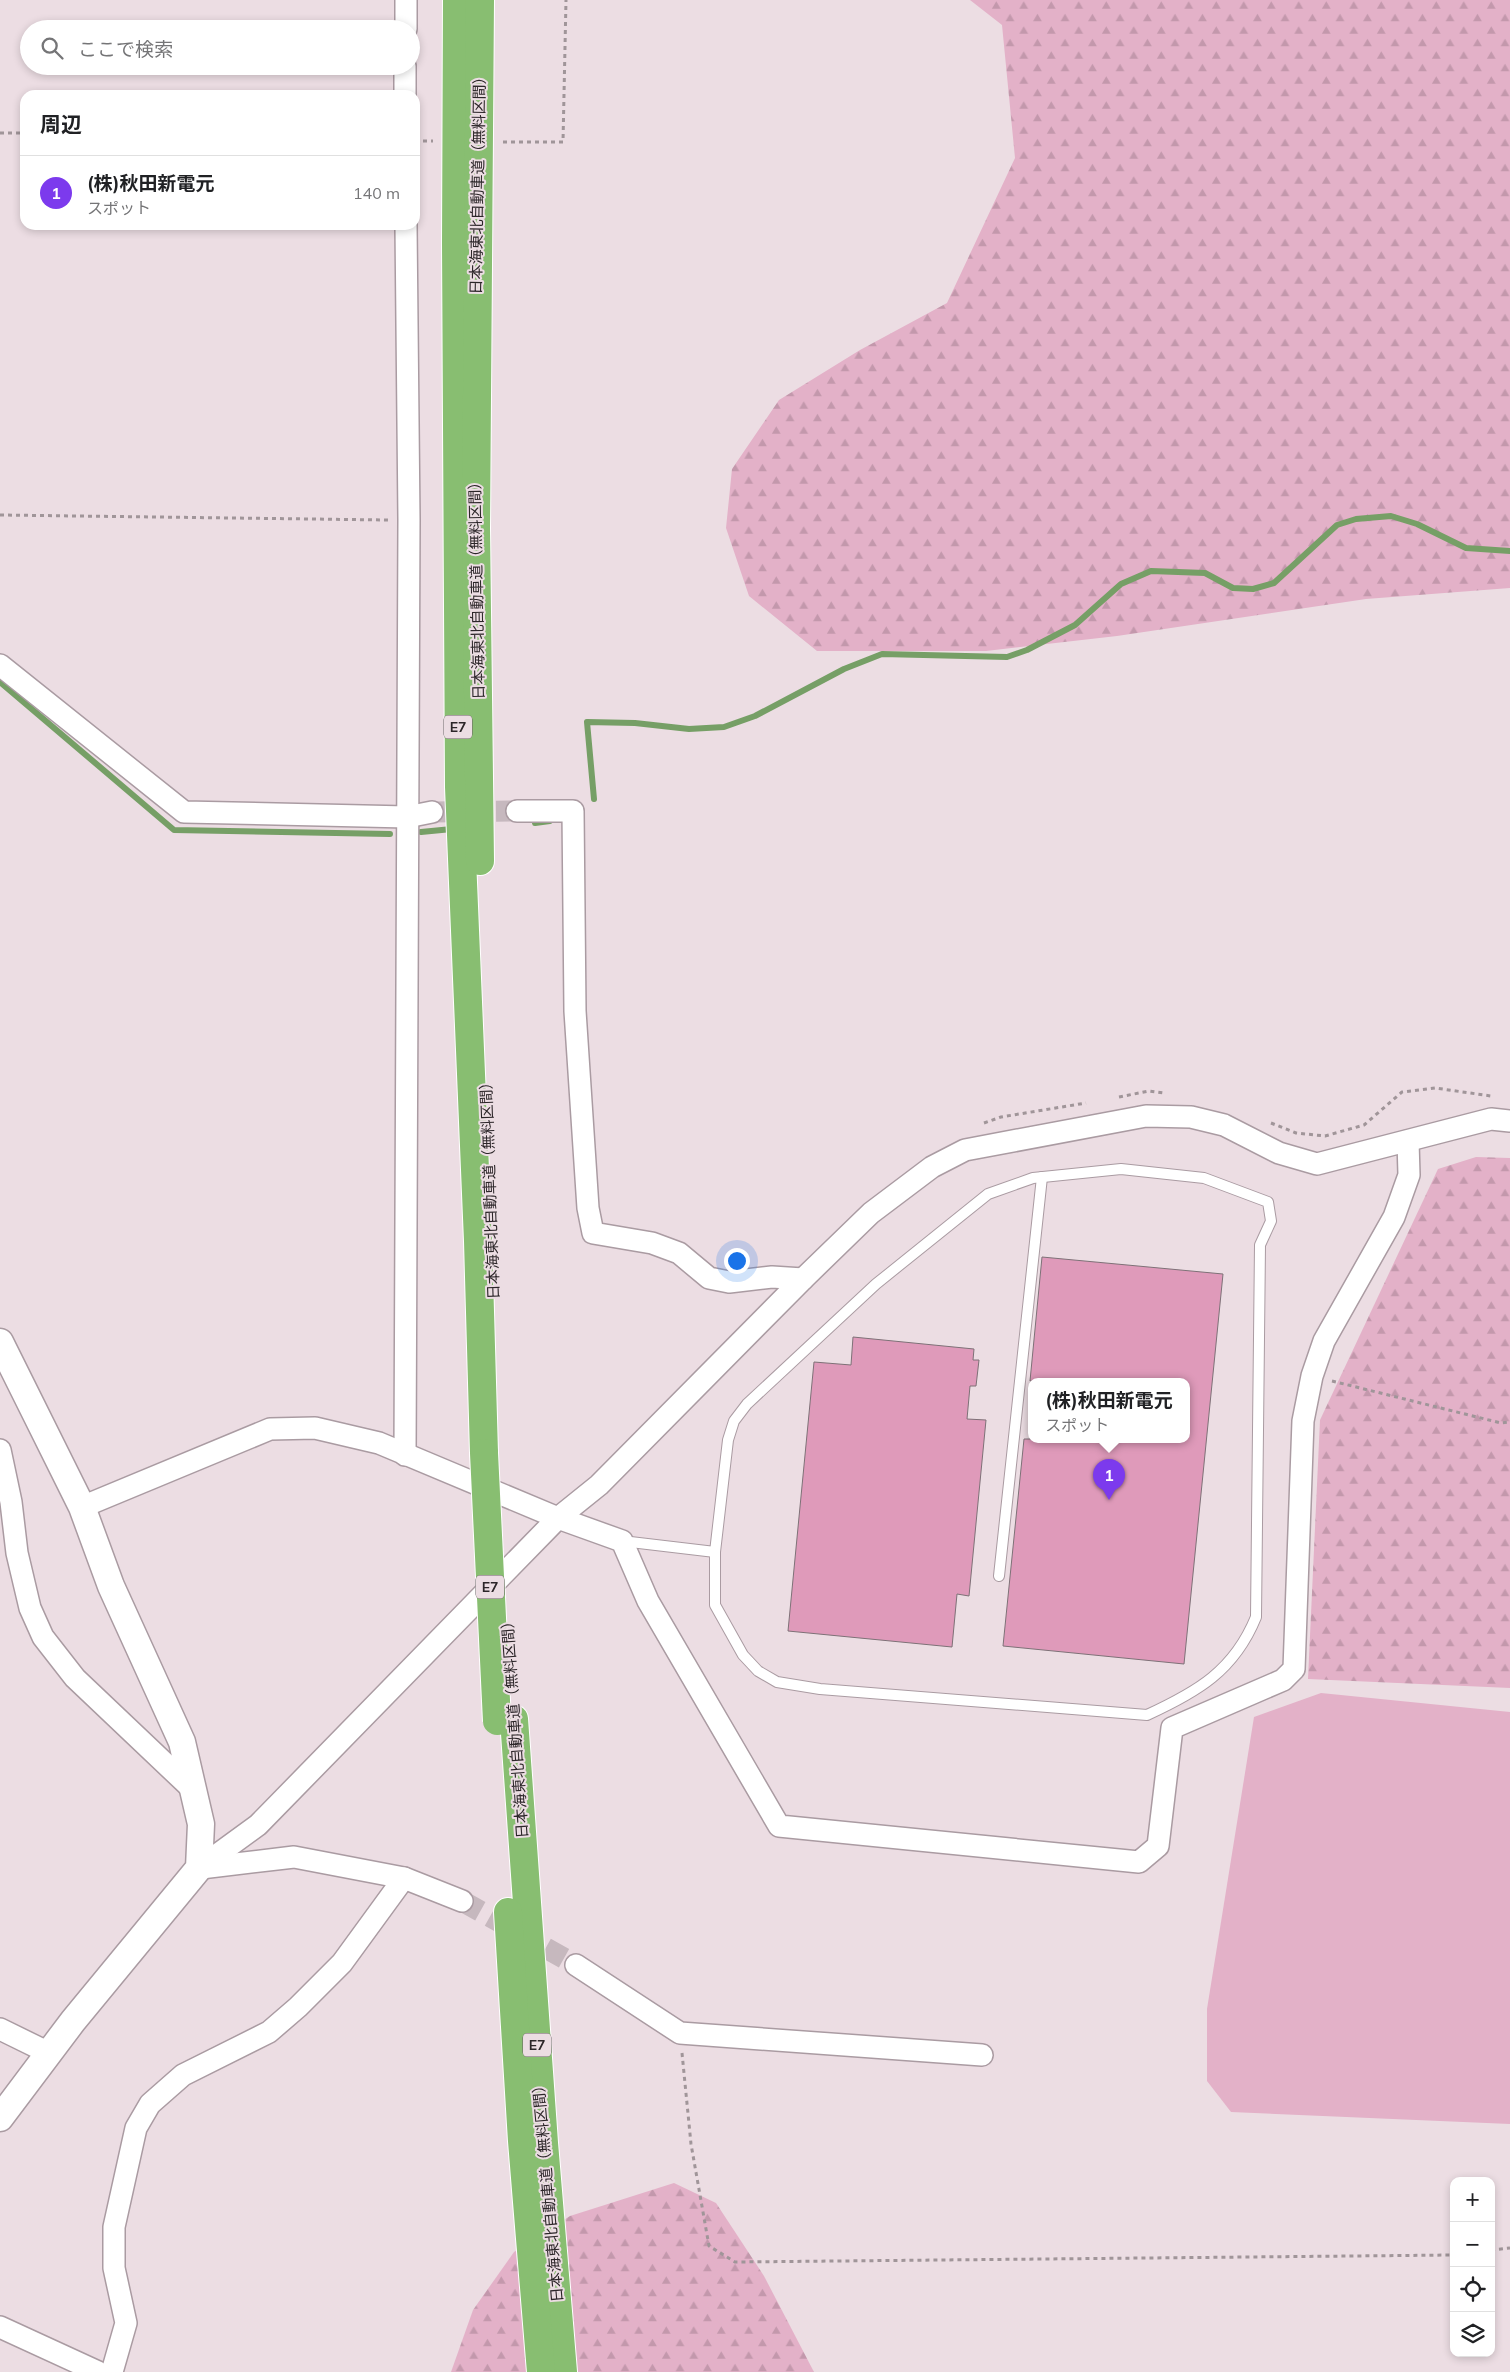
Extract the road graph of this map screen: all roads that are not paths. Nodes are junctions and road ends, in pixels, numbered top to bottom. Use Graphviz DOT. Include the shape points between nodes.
graph roads {
  1 [pos="406,0"];
  2 [pos="457,0"];
  3 [pos="480,0"];
  4 [pos="406,20"];
  5 [pos="405,75"];
  6 [pos="405,90"];
  7 [pos="406,230"];
  8 [pos="0,665"];
  9 [pos="517,811"];
  10 [pos="432,812"];
  11 [pos="407,817"];
  12 [pos="1510,1121"];
  13 [pos="1408,1140"];
  14 [pos="1042,1177"];
  15 [pos="803,1279"];
  16 [pos="0,1342"];
  17 [pos="0,1450"];
  18 [pos="490,1453"];
  19 [pos="405,1455"];
  20 [pos="3,1476"];
  21 [pos="82,1508"];
  22 [pos="558,1518"];
  23 [pos="622,1541"];
  24 [pos="714,1552"];
  25 [pos="999,1576"];
  26 [pos="505,1720"];
  27 [pos="192,1789"];
  28 [pos="199,1868"];
  29 [pos="404,1878"];
  30 [pos="462,1901"];
  31 [pos="576,1965"];
  32 [pos="0,2029"];
  33 [pos="49,2053"];
  34 [pos="982,2055"];
  35 [pos="0,2118"];
  36 [pos="0,2327"];
  37 [pos="98,2372"];
  38 [pos="112,2372"];
  39 [pos="541,2372"];
  40 [pos="563,2372"];
  1 -- 4 [label="street"];
  2 -- 18 [label="highway, 日本海東北自動車道（無料区間） / E7" via="459,787"];
  3 -- 18 [label="highway, 日本海東北自動車道（無料区間） / E7" via="476,528"];
  5 -- 6 [label="street"];
  7 -- 11 [label="street"];
  8 -- 11 [label="street" via="184,812"];
  9 -- 15 [label="street" via="573,811 575,1011 588,1208 594,1232 652,1243 679,1253 710,1278 729,1282"];
  10 -- 11 [label="street"];
  11 -- 19 [label="street"];
  12 -- 13 [label="street" via="1491,1119"];
  13 -- 15 [label="street" via="1316,1164 1279,1153 1224,1125 1191,1117 1146,1116 965,1150 932,1167 871,1213"];
  13 -- 23 [label="street" via="1409,1175 1394,1217 1324,1341 1312,1376 1303,1421 1294,1669 1283,1680 1172,1728 1158,1846 1139,1862 779,1826 648,1601"];
  14 -- 24 [label="lane" via="988,1194 876,1284 747,1404 734,1421 728,1440"];
  14 -- 24 [label="lane" via="1121,1169 1204,1178 1268,1202 1271,1221 1260,1245 1256,1617 1249,1635 1222,1671 1184,1698 1147,1715 820,1689 777,1682 758,1671 743,1655 715,1605"];
  14 -- 25 [label="lane"];
  15 -- 22 [label="street" via="599,1485"];
  16 -- 21 [label="street"];
  17 -- 20 [label="street"];
  18 -- 26 [label="highway, 日本海東北自動車道（無料区間） / E7, bridge"];
  19 -- 21 [label="street" via="379,1444 315,1428 270,1429"];
  19 -- 22 [label="street"];
  20 -- 27 [label="street" via="23,1581 43,1637 74,1678"];
  21 -- 27 [label="street" via="111,1586 182,1742"];
  22 -- 23 [label="street"];
  22 -- 28 [label="street" via="258,1825"];
  23 -- 24 [label="lane"];
  26 -- 39 [label="highway, 日本海東北自動車道（無料区間） / E7" via="522,2141"];
  26 -- 40 [label="highway, 日本海東北自動車道（無料区間） / E7"];
  27 -- 28 [label="street" via="201,1824"];
  28 -- 29 [label="street" via="294,1858"];
  28 -- 33 [label="street"];
  29 -- 30 [label="street"];
  29 -- 38 [label="street" via="342,1963 298,2007 269,2032 183,2075 150,2104 136,2128 114,2227 114,2268 126,2323"];
  31 -- 34 [label="street" via="680,2033"];
  32 -- 33 [label="street"];
  33 -- 35 [label="street"];
  36 -- 37 [label="street"];
}
